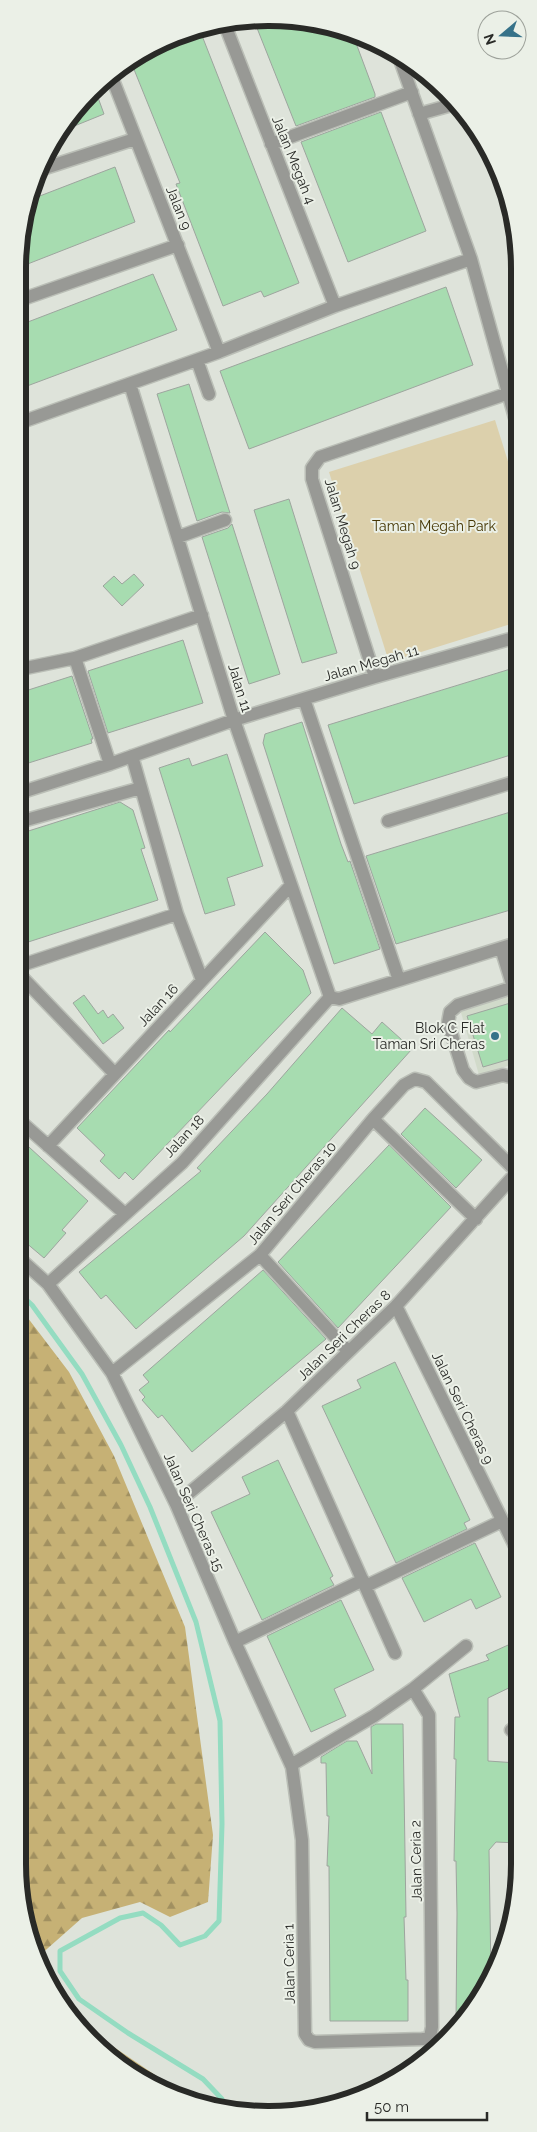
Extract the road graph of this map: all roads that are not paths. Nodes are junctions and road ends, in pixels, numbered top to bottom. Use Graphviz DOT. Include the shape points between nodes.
graph roads {
  1 [pos="227,30"];
  2 [pos="403,67"];
  3 [pos="114,82"];
  4 [pos="412,92"];
  5 [pos="448,106"];
  6 [pos="419,114"];
  7 [pos="135,139"];
  8 [pos="271,144"];
  9 [pos="49,167"];
  10 [pos="178,244"];
  11 [pos="471,259"];
  12 [pos="26,298"];
  13 [pos="336,306"];
  14 [pos="219,352"];
  15 [pos="197,360"];
  16 [pos="130,384"];
  17 [pos="509,393"];
  18 [pos="209,394"];
  19 [pos="511,401"];
  20 [pos="26,421"];
  21 [pos="226,520"];
  22 [pos="178,537"];
  23 [pos="202,615"];
  24 [pos="511,639"];
  25 [pos="75,658"];
  26 [pos="26,668"];
  27 [pos="375,677"];
  28 [pos="304,699"];
  29 [pos="234,720"];
  30 [pos="132,756"];
  31 [pos="110,764"];
  32 [pos="511,783"];
  33 [pos="141,788"];
  34 [pos="26,791"];
  35 [pos="26,820"];
  36 [pos="388,821"];
  37 [pos="291,885"];
  38 [pos="177,914"];
  39 [pos="511,945"];
  40 [pos="501,948"];
  41 [pos="26,964"];
  42 [pos="511,976"];
  43 [pos="202,980"];
  44 [pos="399,980"];
  45 [pos="26,981"];
  46 [pos="511,988"];
  47 [pos="330,997"];
  48 [pos="115,1074"];
  49 [pos="511,1077"];
  50 [pos="373,1119"];
  51 [pos="26,1127"];
  52 [pos="48,1146"];
  53 [pos="511,1166"];
  54 [pos="511,1179"];
  55 [pos="125,1214"];
  56 [pos="476,1219"];
  57 [pos="260,1255"];
  58 [pos="26,1264"];
  59 [pos="48,1284"];
  60 [pos="396,1306"];
  61 [pos="348,1351"];
  62 [pos="112,1373"];
  63 [pos="287,1411"];
  64 [pos="176,1504"];
  65 [pos="502,1521"];
  66 [pos="511,1538"];
  67 [pos="364,1583"];
  68 [pos="235,1642"];
  69 [pos="466,1646"];
  70 [pos="396,1653"];
  71 [pos="413,1689"];
  72 [pos="291,1765"];
  73 [pos="430,2037"];
  1 -- 8 [label="street, Jalan Megah 4"];
  2 -- 4 [label="street"];
  3 -- 7 [label="street, Jalan 9"];
  4 -- 6 [label="street"];
  4 -- 8 [label="street"];
  5 -- 6 [label="street"];
  6 -- 11 [label="street"];
  7 -- 9 [label="street"];
  7 -- 10 [label="street, Jalan 9"];
  8 -- 13 [label="street, Jalan Megah 4"];
  10 -- 12 [label="street"];
  10 -- 14 [label="street, Jalan 9"];
  11 -- 13 [label="street"];
  11 -- 17 [label="street"];
  13 -- 14 [label="street"];
  14 -- 15 [label="street"];
  15 -- 16 [label="street"];
  15 -- 18 [label="street"];
  16 -- 20 [label="street"];
  16 -- 22 [label="street, Jalan 11"];
  17 -- 19 [label="street"];
  17 -- 27 [label="street, Jalan Megah 9" via="320,457 312,468 312,479"];
  21 -- 22 [label="street"];
  22 -- 23 [label="street, Jalan 11"];
  23 -- 25 [label="street"];
  23 -- 29 [label="street, Jalan 11"];
  24 -- 27 [label="street, Jalan Megah 11"];
  25 -- 26 [label="street"];
  25 -- 31 [label="street"];
  27 -- 28 [label="street, Jalan Megah 11"];
  28 -- 29 [label="street, Jalan Megah 11"];
  28 -- 44 [label="street"];
  29 -- 30 [label="street, Jalan Megah 11"];
  29 -- 37 [label="street, Jalan 11"];
  30 -- 31 [label="street, Jalan Megah 11"];
  30 -- 33 [label="street"];
  31 -- 34 [label="street, Jalan Megah 11"];
  32 -- 36 [label="street"];
  33 -- 35 [label="street"];
  33 -- 38 [label="street"];
  37 -- 43 [label="street, Jalan 16"];
  37 -- 47 [label="street, Jalan 11"];
  38 -- 41 [label="street"];
  38 -- 43 [label="street"];
  39 -- 40 [label="street"];
  40 -- 42 [label="street"];
  40 -- 44 [label="street"];
  43 -- 48 [label="street, Jalan 16"];
  44 -- 47 [label="street" via="339,998"];
  45 -- 48 [label="street"];
  46 -- 49 [label="street" via="458,1005 450,1012 448,1023 463,1070 469,1078 476,1082 503,1075"];
  47 -- 55 [label="street, Jalan 18" via="182,1162"];
  48 -- 52 [label="street, Jalan 16"];
  50 -- 53 [label="street, Jalan Seri Cheras 10" via="404,1085 415,1079 426,1082"];
  50 -- 56 [label="street"];
  50 -- 57 [label="street, Jalan Seri Cheras 10"];
  51 -- 52 [label="street"];
  52 -- 55 [label="street"];
  54 -- 56 [label="street, Jalan Seri Cheras 8"];
  55 -- 59 [label="street, Jalan 18"];
  56 -- 60 [label="street, Jalan Seri Cheras 8"];
  57 -- 61 [label="street"];
  57 -- 62 [label="street, Jalan Seri Cheras 10"];
  58 -- 59 [label="street, Jalan Seri Cheras 15"];
  59 -- 62 [label="street, Jalan Seri Cheras 15"];
  60 -- 61 [label="street, Jalan Seri Cheras 8"];
  60 -- 65 [label="street, Jalan Seri Cheras 9"];
  61 -- 63 [label="street, Jalan Seri Cheras 8"];
  62 -- 64 [label="street, Jalan Seri Cheras 15"];
  63 -- 64 [label="street, Jalan Seri Cheras 8"];
  63 -- 67 [label="street"];
  64 -- 68 [label="street, Jalan Seri Cheras 15"];
  65 -- 66 [label="street, Jalan Seri Cheras 9"];
  65 -- 67 [label="street"];
  67 -- 68 [label="street"];
  67 -- 70 [label="street"];
  68 -- 72 [label="street, Jalan Seri Cheras 15"];
  69 -- 71 [label="street"];
  71 -- 72 [label="street"];
  71 -- 73 [label="street, Jalan Ceria 2" via="429,1714"];
  72 -- 73 [label="street, Jalan Ceria 1" via="302,1840 305,2034 315,2042"];
}
